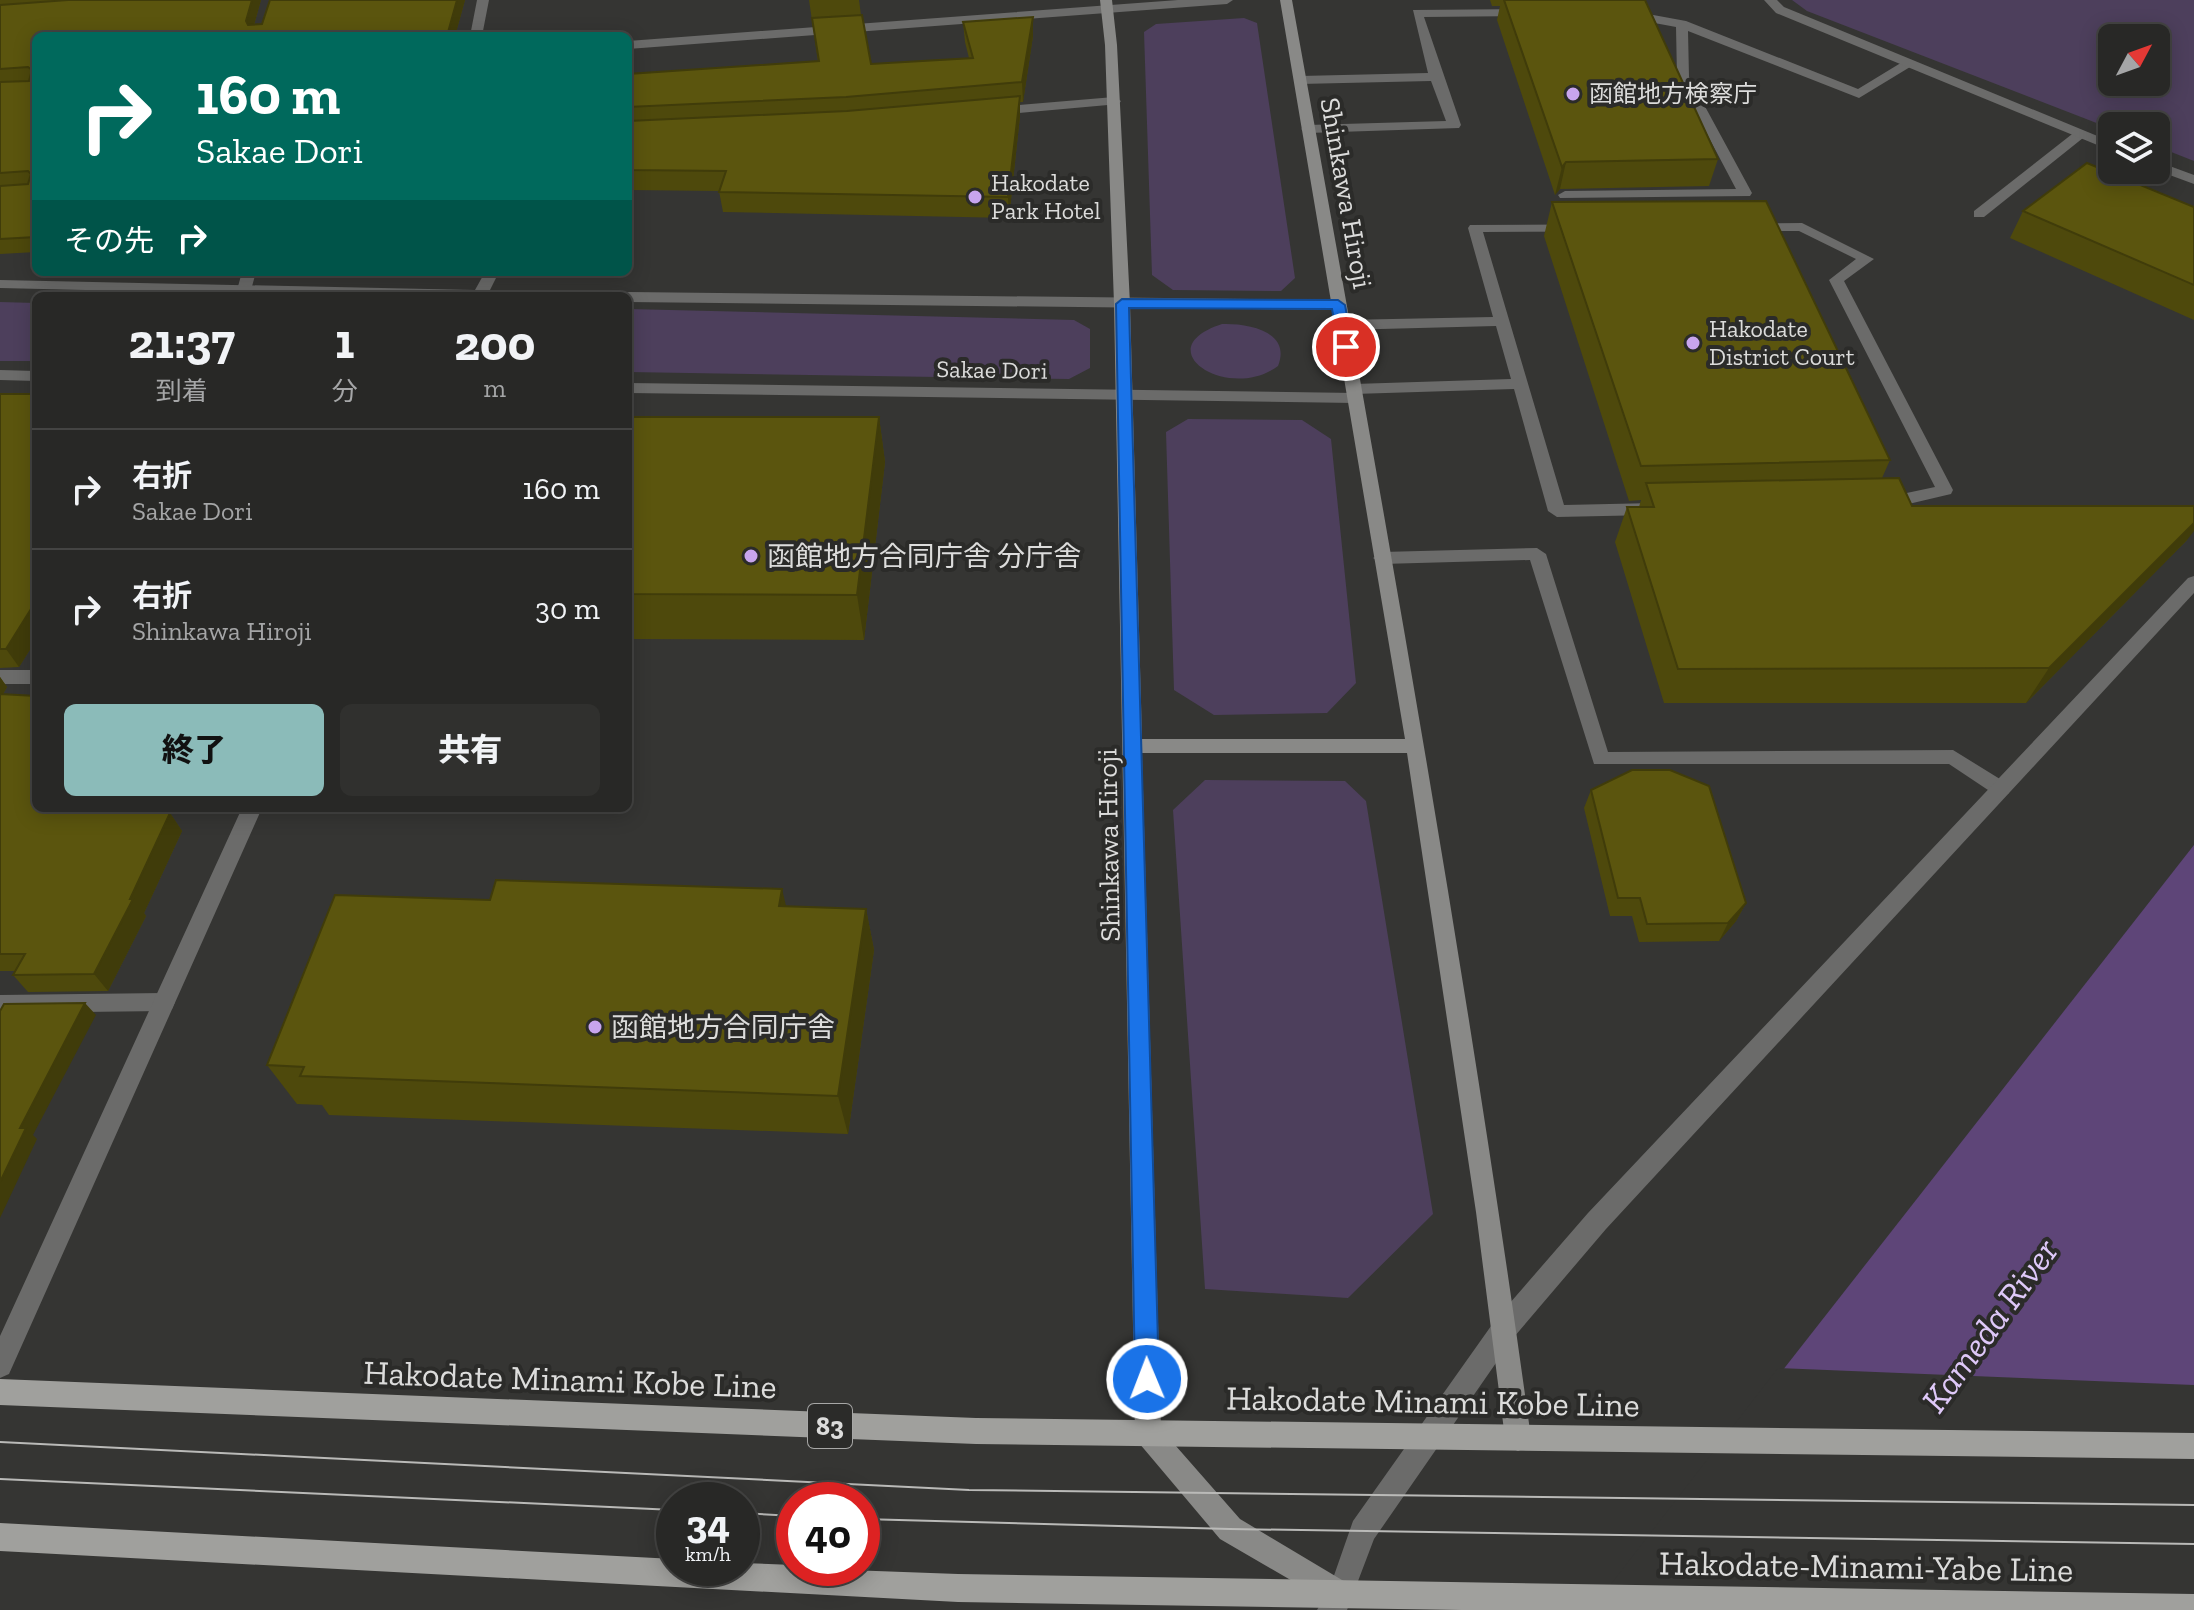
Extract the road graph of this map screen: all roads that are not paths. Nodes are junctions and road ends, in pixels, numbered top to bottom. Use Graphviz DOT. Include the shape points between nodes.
graph roads {
  1 [pos="483,0"];
  2 [pos="1227,0"];
  3 [pos="1286,0"];
  4 [pos="1770,0"];
  5 [pos="1107,5"];
  6 [pos="1537,13"];
  7 [pos="1612,14"];
  8 [pos="1682,24"];
  9 [pos="477,32"];
  10 [pos="632,45"];
  11 [pos="1909,64"];
  12 [pos="1436,77"];
  13 [pos="1300,80"];
  14 [pos="1114,101"];
  15 [pos="974,113"];
  16 [pos="1308,129"];
  17 [pos="2081,134"];
  18 [pos="2098,141"];
  19 [pos="2170,171"];
  20 [pos="2194,180"];
  21 [pos="1565,195"];
  22 [pos="1979,214"];
  23 [pos="248,276"];
  24 [pos="0,284"];
  25 [pos="244,290"];
  26 [pos="323,292"];
  27 [pos="632,297"];
  28 [pos="1122,304"];
  29 [pos="1338,305"];
  30 [pos="1504,321"];
  31 [pos="1342,325"];
  32 [pos="0,375"];
  33 [pos="32,376"];
  34 [pos="1520,384"];
  35 [pos="632,388"];
  36 [pos="1354,394"];
  37 [pos="1125,397"];
  38 [pos="1382,558"];
  39 [pos="2194,582"];
  40 [pos="0,677"];
  41 [pos="32,677"];
  42 [pos="1134,746"];
  43 [pos="1416,746"];
  44 [pos="2001,789"];
  45 [pos="250,812"];
  46 [pos="164,1002"];
  47 [pos="0,1004"];
  48 [pos="1505,1328"];
  49 [pos="0,1365"];
  50 [pos="0,1392"];
  51 [pos="1148,1434"];
  52 [pos="1430,1437"];
  53 [pos="1518,1438"];
  54 [pos="2194,1446"];
  55 [pos="0,1537"];
  56 [pos="1336,1602"];
  57 [pos="2194,1608"];
  1 -- 9 [label="street"];
  2 -- 5 [label="street"];
  3 -- 13 [label="street, Shinkawa Hiroji"];
  4 -- 11 [label="street" via="1780,10"];
  5 -- 10 [label="street"];
  5 -- 14 [label="street, Shinkawa Hiroji"];
  6 -- 12 [label="street" via="1417,13"];
  7 -- 8 [label="street" via="1642,14"];
  8 -- 11 [label="street" via="1859,94"];
  8 -- 21 [label="street" via="1683,77 1745,193"];
  11 -- 17 [label="street"];
  12 -- 13 [label="street"];
  12 -- 16 [label="street" via="1454,125"];
  13 -- 16 [label="street, Shinkawa Hiroji"];
  14 -- 15 [label="street"];
  14 -- 28 [label="street, Shinkawa Hiroji"];
  16 -- 29 [label="street, Shinkawa Hiroji"];
  17 -- 18 [label="street"];
  17 -- 22 [label="street"];
  19 -- 20 [label="street"];
  23 -- 25 [label="street"];
  24 -- 25 [label="street"];
  25 -- 26 [label="street"];
  27 -- 28 [label="street"];
  28 -- 29 [label="street"];
  28 -- 37 [label="street, Shinkawa Hiroji"];
  29 -- 31 [label="street, Shinkawa Hiroji"];
  30 -- 31 [label="street"];
  30 -- 34 [label="street"];
  30 -- 34 [label="street" via="1475,228 1802,227 1867,259 1836,280 1945,490 1883,504 1557,511"];
  31 -- 36 [label="street, Shinkawa Hiroji"];
  32 -- 33 [label="street"];
  34 -- 36 [label="street, Sakae Dori"];
  35 -- 37 [label="street, Sakae Dori"];
  36 -- 37 [label="street, Sakae Dori"];
  36 -- 38 [label="street, Shinkawa Hiroji"];
  37 -- 42 [label="street, Shinkawa Hiroji"];
  38 -- 43 [label="street, Shinkawa Hiroji"];
  38 -- 44 [label="street" via="1537,554 1601,759 1953,757"];
  39 -- 44 [label="street"];
  40 -- 41 [label="street"];
  42 -- 43 [label="street"];
  42 -- 51 [label="street, Shinkawa Hiroji"];
  43 -- 48 [label="street, Shinkawa Hiroji"];
  44 -- 48 [label="street" via="1597,1221"];
  45 -- 46 [label="street"];
  46 -- 47 [label="street"];
  46 -- 49 [label="street"];
  48 -- 52 [label="street"];
  48 -- 53 [label="street, Shinkawa Hiroji"];
  50 -- 51 [label="main road, Hakodate Minami Kobe Line / 83"];
  51 -- 52 [label="main road, Hakodate Minami Kobe Line / 83"];
  51 -- 56 [label="street" via="1230,1529"];
  52 -- 53 [label="main road, Hakodate Minami Kobe Line / 83"];
  52 -- 56 [label="street" via="1363,1531"];
  53 -- 54 [label="main road, Hakodate Minami Kobe Line / 83"];
  55 -- 56 [label="main road" via="958,1588"];
  56 -- 57 [label="main road, Hakodate-Minami-Yabe Line" via="1536,1597"];
}
